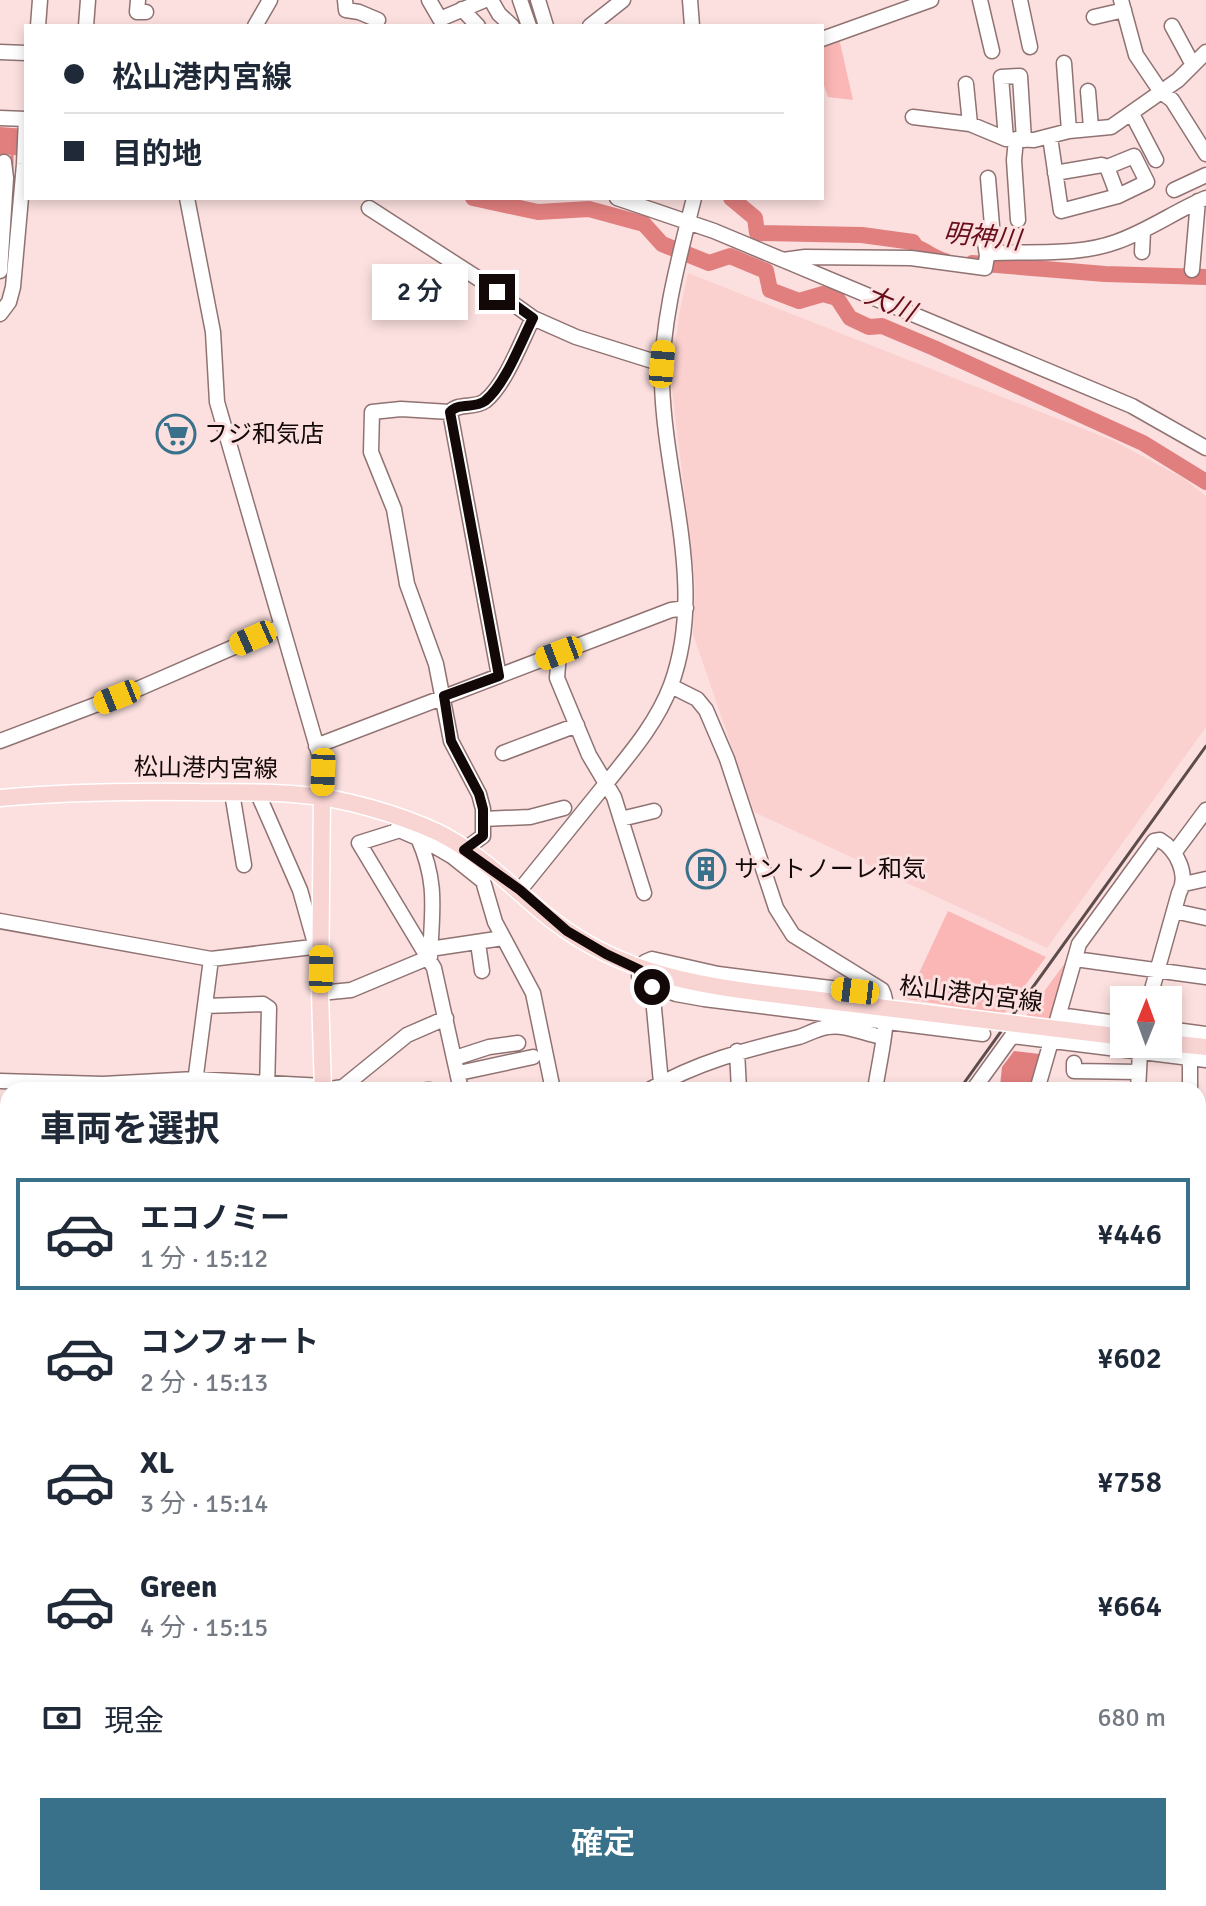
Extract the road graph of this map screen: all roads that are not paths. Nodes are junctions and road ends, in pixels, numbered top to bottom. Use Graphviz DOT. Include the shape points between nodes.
graph roads {
  1 [pos="40,0"];
  2 [pos="88,0"];
  3 [pos="270,0"];
  4 [pos="345,0"];
  5 [pos="370,0"];
  6 [pos="429,0"];
  7 [pos="485,0"];
  8 [pos="491,0"];
  9 [pos="520,0"];
  10 [pos="538,0"];
  11 [pos="623,0"];
  12 [pos="690,0"];
  13 [pos="931,0"];
  14 [pos="980,0"];
  15 [pos="1020,0"];
  16 [pos="1122,5"];
  17 [pos="462,9"];
  18 [pos="1094,17"];
  19 [pos="440,19"];
  20 [pos="380,23"];
  21 [pos="38,24"];
  22 [pos="86,24"];
  23 [pos="256,24"];
  24 [pos="429,24"];
  25 [pos="476,24"];
  26 [pos="510,24"];
  27 [pos="528,24"];
  28 [pos="545,24"];
  29 [pos="593,24"];
  30 [pos="692,24"];
  31 [pos="1172,26"];
  32 [pos="824,38"];
  33 [pos="973,42"];
  34 [pos="1030,47"];
  35 [pos="0,52"];
  36 [pos="1206,52"];
  37 [pos="24,53"];
  38 [pos="1064,63"];
  39 [pos="1193,65"];
  40 [pos="966,84"];
  41 [pos="1088,91"];
  42 [pos="1161,92"];
  43 [pos="1132,114"];
  44 [pos="913,117"];
  45 [pos="0,118"];
  46 [pos="24,120"];
  47 [pos="970,124"];
  48 [pos="24,128"];
  49 [pos="1091,128"];
  50 [pos="1069,131"];
  51 [pos="1050,137"];
  52 [pos="1015,139"];
  53 [pos="1206,154"];
  54 [pos="1156,160"];
  55 [pos="15,162"];
  56 [pos="1107,167"];
  57 [pos="1055,173"];
  58 [pos="1206,175"];
  59 [pos="988,178"];
  60 [pos="1174,190"];
  61 [pos="1118,196"];
  62 [pos="187,200"];
  63 [pos="622,200"];
  64 [pos="693,200"];
  65 [pos="1202,200"];
  66 [pos="369,208"];
  67 [pos="1018,220"];
  68 [pos="687,225"];
  69 [pos="1143,231"];
  70 [pos="1142,252"];
  71 [pos="783,260"];
  72 [pos="986,260"];
  73 [pos="1192,270"];
  74 [pos="0,271"];
  75 [pos="5,301"];
  76 [pos="533,318"];
  77 [pos="662,364"];
  78 [pos="450,412"];
  79 [pos="1206,448"];
  80 [pos="686,608"];
  81 [pos="282,626"];
  82 [pos="559,653"];
  83 [pos="499,676"];
  84 [pos="671,686"];
  85 [pos="444,696"];
  86 [pos="577,725"];
  87 [pos="0,741"];
  88 [pos="316,746"];
  89 [pos="503,753"];
  90 [pos="607,783"];
  91 [pos="232,793"];
  92 [pos="258,794"];
  93 [pos="322,797"];
  94 [pos="0,798"];
  95 [pos="564,808"];
  96 [pos="1206,810"];
  97 [pos="654,811"];
  98 [pos="483,819"];
  99 [pos="621,819"];
  100 [pos="399,824"];
  101 [pos="418,838"];
  102 [pos="464,850"];
  103 [pos="1174,853"];
  104 [pos="244,865"];
  105 [pos="1206,879"];
  106 [pos="646,882"];
  107 [pos="1184,884"];
  108 [pos="520,890"];
  109 [pos="1174,911"];
  110 [pos="1206,918"];
  111 [pos="0,921"];
  112 [pos="503,938"];
  113 [pos="478,943"];
  114 [pos="319,946"];
  115 [pos="430,953"];
  116 [pos="211,959"];
  117 [pos="1075,959"];
  118 [pos="640,970"];
  119 [pos="482,971"];
  120 [pos="1157,971"];
  121 [pos="1206,977"];
  122 [pos="865,981"];
  123 [pos="1153,986"];
  124 [pos="652,987"];
  125 [pos="320,993"];
  126 [pos="205,1006"];
  127 [pos="1059,1015"];
  128 [pos="446,1018"];
  129 [pos="885,1020"];
  130 [pos="1110,1022"];
  131 [pos="1182,1031"];
  132 [pos="983,1034"];
  133 [pos="1206,1034"];
  134 [pos="1110,1035"];
  135 [pos="882,1037"];
  136 [pos="1051,1041"];
  137 [pos="518,1043"];
  138 [pos="1182,1044"];
  139 [pos="1206,1047"];
  140 [pos="1110,1048"];
  141 [pos="737,1051"];
  142 [pos="533,1057"];
  143 [pos="455,1058"];
  144 [pos="1140,1058"];
  145 [pos="1182,1058"];
  146 [pos="1190,1059"];
  147 [pos="1206,1060"];
  148 [pos="1074,1063"];
  149 [pos="1139,1072"];
  150 [pos="459,1073"];
  151 [pos="0,1081"];
  152 [pos="34,1082"];
  153 [pos="194,1082"];
  154 [pos="267,1082"];
  155 [pos="328,1082"];
  156 [pos="348,1082"];
  157 [pos="460,1082"];
  158 [pos="551,1082"];
  159 [pos="655,1082"];
  160 [pos="662,1082"];
  161 [pos="739,1082"];
  162 [pos="876,1082"];
  163 [pos="979,1082"];
  164 [pos="1039,1082"];
  165 [pos="1138,1082"];
  166 [pos="1190,1082"];
  167 [pos="862,1906"];
  168 [pos="988,1906"];
  169 [pos="1028,1906"];
  1 -- 21 [label="street"];
  2 -- 22 [label="street"];
  3 -- 23 [label="street"];
  4 -- 20 [label="street" via="346,10"];
  5 -- 20 [label="street"];
  6 -- 19 [label="street"];
  7 -- 17 [label="street"];
  8 -- 26 [label="street"];
  9 -- 27 [label="street"];
  10 -- 28 [label="street"];
  11 -- 29 [label="street"];
  12 -- 30 [label="street"];
  13 -- 32 [label="street"];
  14 -- 33 [label="street" via="990,45"];
  15 -- 34 [label="street"];
  16 -- 18 [label="street"];
  16 -- 42 [label="street" via="1136,55"];
  17 -- 19 [label="street"];
  17 -- 25 [label="street"];
  19 -- 24 [label="street"];
  31 -- 39 [label="street"];
  35 -- 37 [label="street"];
  36 -- 39 [label="street"];
  38 -- 50 [label="street"];
  39 -- 42 [label="street"];
  40 -- 47 [label="street"];
  41 -- 49 [label="street"];
  42 -- 43 [label="street"];
  42 -- 53 [label="street" via="1172,100"];
  43 -- 49 [label="street" via="1116,126"];
  43 -- 54 [label="street"];
  44 -- 47 [label="street"];
  45 -- 46 [label="street"];
  47 -- 52 [label="street"];
  48 -- 55 [label="street"];
  49 -- 50 [label="street"];
  50 -- 51 [label="street"];
  51 -- 52 [label="street"];
  51 -- 57 [label="street"];
  52 -- 67 [label="street"];
  55 -- 74 [label="street" via="6,178"];
  55 -- 75 [label="street"];
  56 -- 57 [label="street"];
  56 -- 61 [label="street"];
  56 -- 61 [label="street" via="1134,156 1147,182"];
  57 -- 61 [label="street" via="1061,211"];
  58 -- 60 [label="street"];
  59 -- 72 [label="street" via="992,226 984,236"];
  62 -- 81 [label="street" via="211,322 217,402"];
  63 -- 68 [label="street"];
  64 -- 68 [label="street"];
  65 -- 69 [label="street"];
  65 -- 73 [label="street"];
  66 -- 76 [label="street"];
  68 -- 71 [label="street"];
  68 -- 77 [label="street"];
  69 -- 70 [label="street"];
  69 -- 72 [label="street" via="1087,249 993,253"];
  71 -- 72 [label="street" via="897,258 972,268 985,268"];
  71 -- 79 [label="street" via="1132,406"];
  76 -- 77 [label="street"];
  76 -- 78 [label="street" via="499,385 478,405"];
  77 -- 80 [label="street"];
  78 -- 83 [label="street"];
  78 -- 85 [label="street" via="372,412 371,438 371,452 394,509 407,584"];
  80 -- 82 [label="street"];
  80 -- 84 [label="street"];
  81 -- 87 [label="street"];
  81 -- 88 [label="street"];
  82 -- 83 [label="street"];
  82 -- 86 [label="street" via="557,678"];
  83 -- 85 [label="street"];
  84 -- 90 [label="street" via="648,729"];
  84 -- 122 [label="street" via="706,710 783,922 793,935"];
  85 -- 88 [label="street"];
  85 -- 98 [label="street" via="451,741 479,794"];
  86 -- 89 [label="street"];
  86 -- 90 [label="street"];
  88 -- 93 [label="street"];
  90 -- 99 [label="street"];
  90 -- 108 [label="street"];
  91 -- 92 [label="main road, 松山港内宮線"];
  91 -- 94 [label="main road, 松山港内宮線" via="115,791"];
  91 -- 104 [label="street"];
  92 -- 93 [label="main road, 松山港内宮線"];
  92 -- 114 [label="street"];
  93 -- 100 [label="main road, 松山港内宮線" via="377,810"];
  93 -- 114 [label="main road"];
  95 -- 98 [label="street" via="530,817"];
  96 -- 103 [label="street" via="1188,822"];
  97 -- 99 [label="street"];
  98 -- 102 [label="street" via="483,836"];
  99 -- 106 [label="street" via="638,848"];
  100 -- 101 [label="street"];
  100 -- 102 [label="main road, 松山港内宮線" via="438,833"];
  100 -- 115 [label="street" via="359,843"];
  101 -- 112 [label="street" via="483,881"];
  101 -- 115 [label="street" via="433,879"];
  102 -- 108 [label="main road, 松山港内宮線"];
  103 -- 107 [label="street"];
  103 -- 117 [label="street" via="1164,841 1154,841 1081,941"];
  105 -- 107 [label="street"];
  107 -- 109 [label="street"];
  108 -- 118 [label="main road, 松山港内宮線" via="567,931"];
  109 -- 110 [label="street"];
  109 -- 120 [label="street"];
  111 -- 116 [label="street"];
  112 -- 113 [label="street"];
  112 -- 158 [label="street" via="533,993"];
  113 -- 115 [label="street"];
  113 -- 119 [label="street"];
  114 -- 116 [label="street"];
  114 -- 125 [label="main road"];
  115 -- 125 [label="street" via="351,990"];
  115 -- 128 [label="street"];
  116 -- 126 [label="street"];
  117 -- 120 [label="street"];
  117 -- 127 [label="street"];
  118 -- 122 [label="street" via="652,959 718,974 855,991"];
  118 -- 124 [label="street" via="641,982"];
  118 -- 134 [label="main road, 松山港内宮線, bridge" via="698,984"];
  120 -- 121 [label="street"];
  120 -- 123 [label="street"];
  122 -- 129 [label="street" via="886,997"];
  124 -- 129 [label="street" via="704,999"];
  124 -- 159 [label="street"];
  125 -- 155 [label="main road"];
  126 -- 153 [label="street"];
  126 -- 154 [label="street" via="269,1008"];
  127 -- 130 [label="street"];
  127 -- 136 [label="street"];
  128 -- 143 [label="street"];
  128 -- 156 [label="street" via="407,1035"];
  129 -- 132 [label="street"];
  129 -- 135 [label="street"];
  131 -- 133 [label="street"];
  135 -- 141 [label="street" via="829,1026"];
  135 -- 162 [label="street"];
  136 -- 140 [label="street"];
  136 -- 163 [label="street" via="1012,1036"];
  136 -- 164 [label="street"];
  137 -- 143 [label="street"];
  138 -- 139 [label="main road"];
  141 -- 160 [label="street"];
  141 -- 161 [label="street"];
  142 -- 150 [label="street"];
  143 -- 150 [label="street"];
  144 -- 149 [label="street"];
  145 -- 146 [label="street"];
  146 -- 147 [label="street"];
  146 -- 166 [label="street"];
  148 -- 149 [label="street" via="1074,1071"];
  149 -- 165 [label="street"];
  150 -- 157 [label="street"];
  151 -- 152 [label="street"];
  167 -- 168 [label="street"];
  168 -- 169 [label="street"];
}
